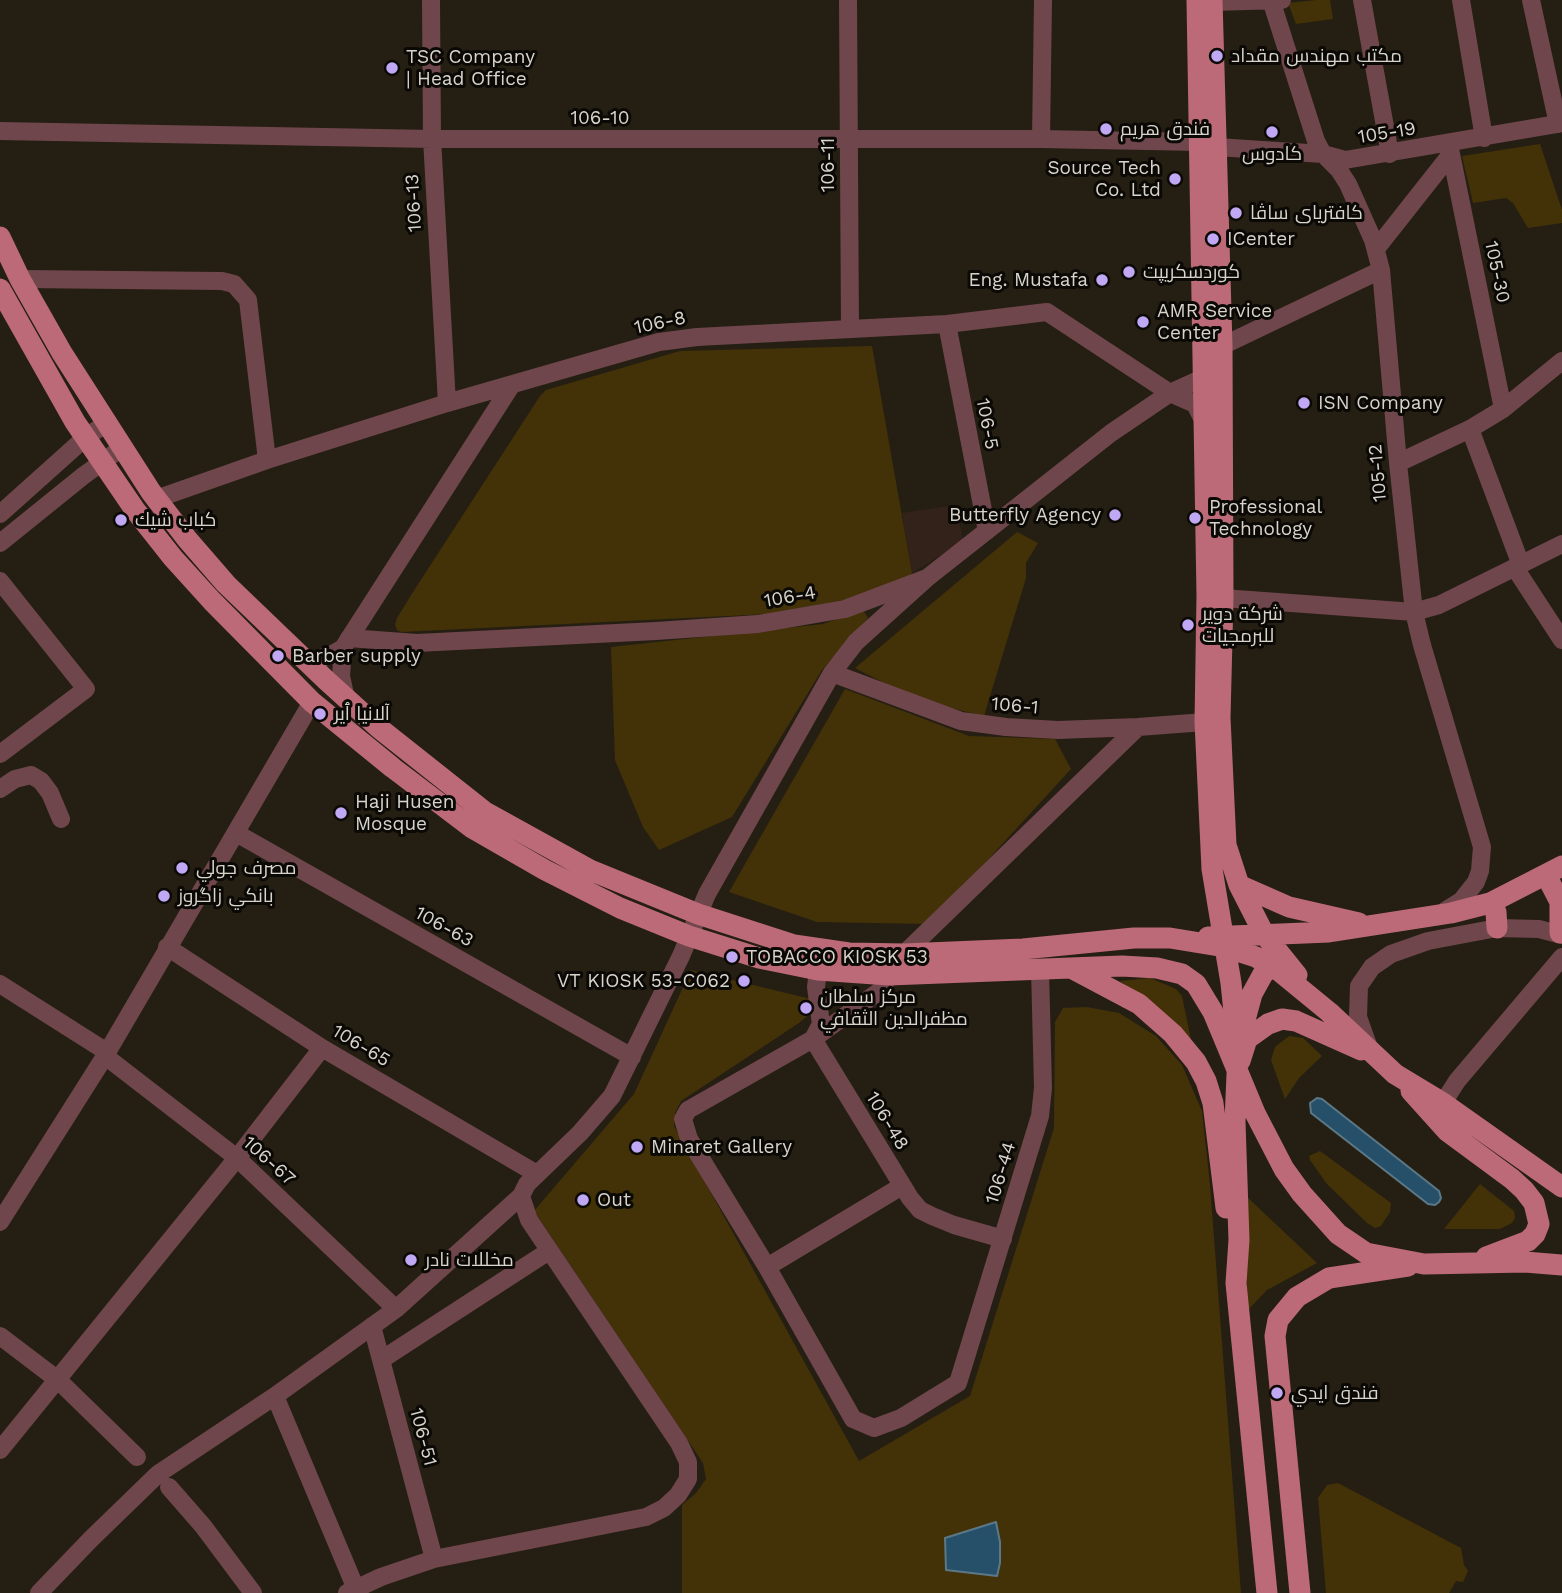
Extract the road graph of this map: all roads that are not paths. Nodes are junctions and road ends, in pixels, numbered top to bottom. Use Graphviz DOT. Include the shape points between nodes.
graph roads {
  1 [pos="431,0"];
  2 [pos="848,0"];
  3 [pos="1043,0"];
  4 [pos="1362,0"];
  5 [pos="1461,0"];
  6 [pos="1531,0"];
  7 [pos="1207,1"];
  8 [pos="1275,1"];
  9 [pos="1560,124"];
  10 [pos="0,131"];
  11 [pos="1484,138"];
  12 [pos="432,139"];
  13 [pos="849,139"];
  14 [pos="1041,139"];
  15 [pos="1208,145"];
  16 [pos="1450,149"];
  17 [pos="1390,153"];
  18 [pos="1324,154"];
  19 [pos="0,237"];
  20 [pos="1376,249"];
  21 [pos="1381,270"];
  22 [pos="20,279"];
  23 [pos="0,289"];
  24 [pos="947,324"];
  25 [pos="850,330"];
  26 [pos="1222,346"];
  27 [pos="1559,371"];
  28 [pos="1203,377"];
  29 [pos="511,386"];
  30 [pos="1170,393"];
  31 [pos="447,404"];
  32 [pos="1503,409"];
  33 [pos="1204,422"];
  34 [pos="107,423"];
  35 [pos="1470,429"];
  36 [pos="86,438"];
  37 [pos="123,447"];
  38 [pos="267,460"];
  39 [pos="103,461"];
  40 [pos="1398,463"];
  41 [pos="156,499"];
  42 [pos="0,514"];
  43 [pos="987,531"];
  44 [pos="0,543"];
  45 [pos="1562,544"];
  46 [pos="1518,567"];
  47 [pos="927,578"];
  48 [pos="0,581"];
  49 [pos="1223,598"];
  50 [pos="1415,612"];
  51 [pos="1562,640"];
  52 [pos="346,643"];
  53 [pos="306,661"];
  54 [pos="832,673"];
  55 [pos="346,699"];
  56 [pos="312,702"];
  57 [pos="1205,722"];
  58 [pos="1139,727"];
  59 [pos="0,754"];
  60 [pos="0,789"];
  61 [pos="61,819"];
  62 [pos="236,833"];
  63 [pos="1554,871"];
  64 [pos="1239,885"];
  65 [pos="1490,903"];
  66 [pos="698,914"];
  67 [pos="1416,919"];
  68 [pos="1371,926"];
  69 [pos="1497,928"];
  70 [pos="1329,932"];
  71 [pos="1264,934"];
  72 [pos="1561,934"];
  73 [pos="689,936"];
  74 [pos="1224,942"];
  75 [pos="167,947"];
  76 [pos="904,954"];
  77 [pos="1562,957"];
  78 [pos="1276,961"];
  79 [pos="1040,968"];
  80 [pos="1071,968"];
  81 [pos="818,970"];
  82 [pos="889,975"];
  83 [pos="0,984"];
  84 [pos="813,1039"];
  85 [pos="322,1048"];
  86 [pos="106,1054"];
  87 [pos="632,1057"];
  88 [pos="1375,1057"];
  89 [pos="1238,1061"];
  90 [pos="1395,1074"];
  91 [pos="1443,1103"];
  92 [pos="237,1158"];
  93 [pos="537,1174"];
  94 [pos="902,1186"];
  95 [pos="1562,1187"];
  96 [pos="520,1196"];
  97 [pos="0,1222"];
  98 [pos="1003,1239"];
  99 [pos="549,1251"];
  100 [pos="1471,1263"];
  101 [pos="1423,1264"];
  102 [pos="1562,1265"];
  103 [pos="768,1267"];
  104 [pos="1236,1283"];
  105 [pos="396,1309"];
  106 [pos="372,1326"];
  107 [pos="0,1336"];
  108 [pos="381,1360"];
  109 [pos="58,1380"];
  110 [pos="275,1396"];
  111 [pos="0,1450"];
  112 [pos="137,1457"];
  113 [pos="169,1487"];
  114 [pos="434,1559"];
  115 [pos="352,1591"];
  116 [pos="39,1593"];
  117 [pos="253,1593"];
  118 [pos="1267,1593"];
  119 [pos="1300,1593"];
  1 -- 12 [label="street, 106-13"];
  2 -- 13 [label="street, 106-11"];
  3 -- 14 [label="street"];
  4 -- 17 [label="street"];
  5 -- 11 [label="street"];
  6 -- 9 [label="street"];
  7 -- 8 [label="street"];
  7 -- 15 [label="main road"];
  8 -- 18 [label="street, 105-12" via="1316,141"];
  9 -- 11 [label="street, 105-19"];
  10 -- 12 [label="street, 106-10"];
  11 -- 16 [label="street, 105-19"];
  12 -- 13 [label="street, 106-10"];
  12 -- 31 [label="street, 106-13"];
  13 -- 14 [label="street, 106-10"];
  13 -- 25 [label="street, 106-11"];
  14 -- 15 [label="street, 106-10"];
  15 -- 18 [label="street, 105-19"];
  15 -- 26 [label="main road"];
  15 -- 28 [label="main road"];
  16 -- 17 [label="street, 105-19"];
  16 -- 20 [label="street"];
  16 -- 32 [label="street, 105-30"];
  17 -- 18 [label="street, 105-19" via="1345,160"];
  18 -- 20 [label="street, 105-12" via="1348,184"];
  19 -- 22 [label="main road"];
  20 -- 21 [label="street, 105-12"];
  21 -- 26 [label="street"];
  21 -- 40 [label="street, 105-12"];
  22 -- 34 [label="main road"];
  22 -- 38 [label="street" via="234,284 248,300"];
  23 -- 36 [label="main road"];
  24 -- 25 [label="street, 106-8"];
  24 -- 30 [label="street, 106-8" via="1047,312"];
  24 -- 43 [label="street, 106-5"];
  25 -- 29 [label="street, 106-8" via="659,342"];
  26 -- 49 [label="main road"];
  27 -- 32 [label="street"];
  28 -- 30 [label="street, 106-4"];
  28 -- 33 [label="main road"];
  29 -- 31 [label="street, 106-8"];
  29 -- 52 [label="street"];
  30 -- 33 [label="street, 106-8" via="1195,404"];
  30 -- 43 [label="street, 106-4"];
  31 -- 38 [label="street, 106-8"];
  32 -- 35 [label="street"];
  33 -- 57 [label="main road"];
  34 -- 36 [label="street"];
  34 -- 37 [label="main road"];
  35 -- 40 [label="street"];
  35 -- 46 [label="street"];
  36 -- 39 [label="main road"];
  36 -- 42 [label="street"];
  37 -- 39 [label="street"];
  37 -- 41 [label="main road"];
  38 -- 41 [label="street, 106-8"];
  39 -- 44 [label="street"];
  39 -- 56 [label="main road" via="173,558"];
  40 -- 50 [label="street, 105-12"];
  41 -- 53 [label="main road" via="226,584"];
  43 -- 47 [label="street, 106-4"];
  45 -- 46 [label="street"];
  46 -- 50 [label="street"];
  46 -- 51 [label="street"];
  47 -- 52 [label="street, 106-4" via="845,610 758,624"];
  47 -- 54 [label="street" via="856,642"];
  48 -- 59 [label="street" via="86,689"];
  49 -- 50 [label="street"];
  49 -- 64 [label="main road" via="1220,718 1225,836"];
  50 -- 67 [label="street, 105-12" via="1482,859 1476,882 1461,901"];
  52 -- 53 [label="street" via="329,656"];
  52 -- 55 [label="street" via="341,676"];
  53 -- 55 [label="main road"];
  54 -- 58 [label="street, 106-1" via="961,721 1058,730"];
  54 -- 66 [label="street"];
  55 -- 66 [label="main road" via="485,812 590,870"];
  56 -- 62 [label="street"];
  56 -- 73 [label="main road" via="472,828 599,897"];
  57 -- 58 [label="street, 106-1"];
  57 -- 74 [label="main road" via="1212,869"];
  58 -- 76 [label="street"];
  60 -- 61 [label="street" via="31,775 50,793"];
  62 -- 75 [label="street"];
  62 -- 87 [label="street, 106-63"];
  63 -- 65 [label="main road"];
  63 -- 72 [label="main road"];
  64 -- 68 [label="main road" via="1289,907"];
  64 -- 71 [label="main road"];
  65 -- 67 [label="main road"];
  65 -- 69 [label="main road"];
  66 -- 73 [label="street"];
  66 -- 76 [label="main road" via="794,945"];
  67 -- 68 [label="main road"];
  68 -- 70 [label="main road"];
  69 -- 72 [label="street"];
  69 -- 88 [label="street" via="1415,944 1372,967 1359,986 1357,1017"];
  70 -- 71 [label="main road"];
  70 -- 78 [label="main road" via="1297,945"];
  71 -- 74 [label="main road"];
  71 -- 78 [label="main road"];
  73 -- 81 [label="main road"];
  73 -- 87 [label="street"];
  74 -- 76 [label="main road" via="1134,938"];
  74 -- 78 [label="main road"];
  74 -- 89 [label="main road"];
  75 -- 85 [label="street, 106-65"];
  75 -- 86 [label="street"];
  77 -- 91 [label="street"];
  78 -- 88 [label="main road"];
  78 -- 89 [label="main road" via="1252,993"];
  79 -- 80 [label="main road"];
  79 -- 82 [label="main road"];
  79 -- 98 [label="street, 106-44" via="1041,1116"];
  80 -- 89 [label="main road" via="1157,968 1192,979"];
  80 -- 104 [label="main road" via="1116,990 1160,1020 1201,1070 1213,1103"];
  81 -- 82 [label="main road"];
  81 -- 84 [label="street" via="821,1024"];
  82 -- 84 [label="street" via="881,990"];
  83 -- 86 [label="street, 106-67"];
  84 -- 94 [label="street, 106-48"];
  84 -- 103 [label="street" via="688,1110 683,1119 690,1139"];
  85 -- 92 [label="street"];
  85 -- 93 [label="street, 106-65"];
  86 -- 92 [label="street, 106-67"];
  86 -- 97 [label="street"];
  87 -- 93 [label="street" via="612,1096"];
  88 -- 89 [label="main road" via="1302,1023 1282,1019 1247,1039"];
  88 -- 90 [label="main road"];
  89 -- 101 [label="main road" via="1255,1113 1284,1169 1328,1225 1366,1252"];
  89 -- 104 [label="main road"];
  90 -- 91 [label="main road"];
  90 -- 100 [label="main road" via="1447,1131 1524,1190 1536,1209 1538,1228 1528,1241"];
  91 -- 95 [label="main road"];
  92 -- 105 [label="street, 106-67"];
  92 -- 109 [label="street"];
  93 -- 96 [label="street"];
  94 -- 98 [label="street, 106-48" via="920,1210"];
  94 -- 103 [label="street"];
  96 -- 99 [label="street" via="528,1220"];
  96 -- 105 [label="street"];
  98 -- 103 [label="street, 106-44" via="958,1384 901,1418 874,1428 853,1419"];
  99 -- 108 [label="street"];
  99 -- 114 [label="street" via="679,1443 688,1462 688,1479 664,1508 646,1517"];
  100 -- 101 [label="main road"];
  100 -- 102 [label="main road"];
  101 -- 119 [label="main road" via="1329,1278 1297,1297 1278,1320 1275,1336"];
  104 -- 118 [label="main road"];
  105 -- 106 [label="street"];
  106 -- 108 [label="street, 106-51"];
  106 -- 110 [label="street"];
  107 -- 109 [label="street"];
  108 -- 114 [label="street, 106-51"];
  109 -- 111 [label="street"];
  109 -- 112 [label="street"];
  110 -- 115 [label="street"];
  110 -- 116 [label="street" via="158,1474"];
  113 -- 117 [label="street"];
  114 -- 115 [label="street"];
}
